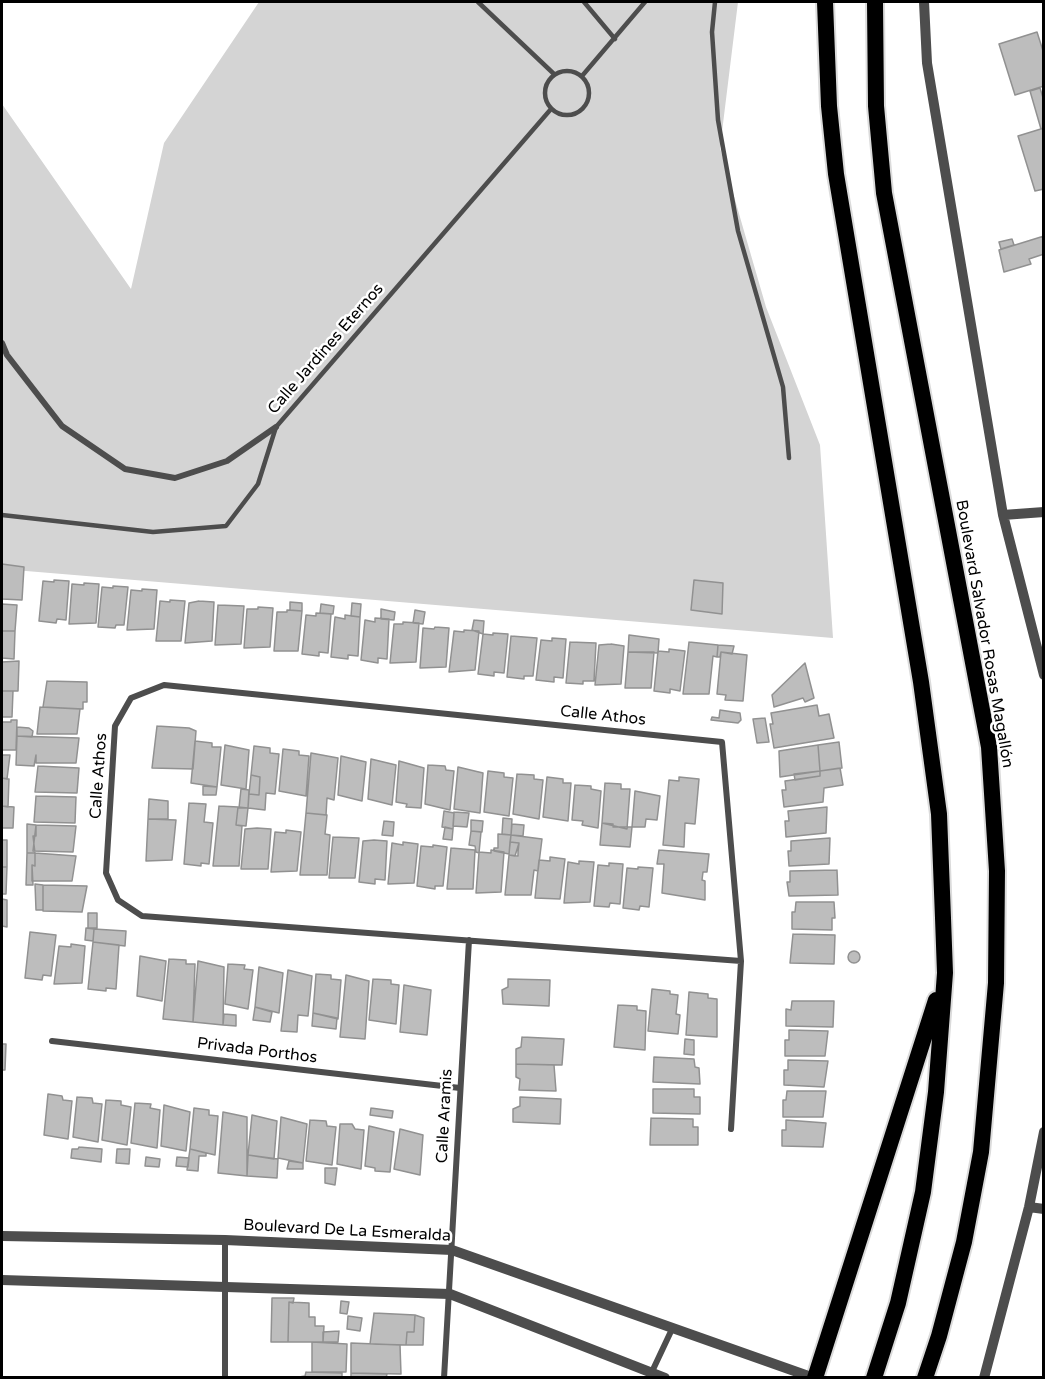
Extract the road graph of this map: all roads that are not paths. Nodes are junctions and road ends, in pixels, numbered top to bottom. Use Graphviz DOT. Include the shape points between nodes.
graph roads {
  1 [pos="478,2"];
  2 [pos="584,2"];
  3 [pos="645,2"];
  4 [pos="715,2"];
  5 [pos="825,2"];
  6 [pos="875,2"];
  7 [pos="924,2"];
  8 [pos="615,39"];
  9 [pos="554,74"];
  10 [pos="582,76"];
  11 [pos="551,109"];
  12 [pos="2,343"];
  13 [pos="276,427"];
  14 [pos="789,458"];
  15 [pos="1044,512"];
  16 [pos="2,515"];
  17 [pos="1003,515"];
  18 [pos="1044,675"];
  19 [pos="469,940"];
  20 [pos="741,961"];
  21 [pos="945,973"];
  22 [pos="52,1041"];
  23 [pos="460,1088"];
  24 [pos="731,1129"];
  25 [pos="1044,1132"];
  26 [pos="1029,1207"];
  27 [pos="1044,1209"];
  28 [pos="2,1236"];
  29 [pos="225,1240"];
  30 [pos="452,1250"];
  31 [pos="2,1280"];
  32 [pos="223,1285"];
  33 [pos="450,1294"];
  34 [pos="674,1326"];
  35 [pos="651,1375"];
  36 [pos="225,1377"];
  37 [pos="444,1377"];
  38 [pos="665,1377"];
  39 [pos="814,1377"];
  40 [pos="874,1377"];
  41 [pos="925,1377"];
  42 [pos="984,1377"];
  1 -- 9 [label="lane"];
  2 -- 8 [label="lane"];
  3 -- 8 [label="lane"];
  4 -- 14 [label="lane" via="712,32 718,120 738,231 783,387"];
  5 -- 21 [label="highway" via="836,174 939,814"];
  6 -- 41 [label="highway, Boulevard Salvador Rosas Magallón" via="876,106 884,193 989,747 997,871 996,983 981,1152 964,1242"];
  7 -- 17 [label="street" via="927,63"];
  8 -- 10 [label="lane"];
  9 -- 10 [label="lane" via="563,70"];
  9 -- 11 [label="lane" via="544,91"];
  10 -- 11 [label="lane" via="589,95 586,105 570,115"];
  11 -- 13 [label="lane, Calle Jardines Eternos"];
  12 -- 13 [label="street, Calle Jardines Eternos" via="62,426 125,469 175,478 227,461"];
  13 -- 16 [label="lane" via="258,484 226,525 153,532"];
  15 -- 17 [label="street"];
  17 -- 18 [label="street"];
  19 -- 20 [label="street, Calle Athos"];
  19 -- 20 [label="street, Calle Athos" via="142,916 118,900 106,873 115,726 131,698 164,685 722,742"];
  19 -- 23 [label="street, Calle Aramis"];
  20 -- 24 [label="street, Calle Athos"];
  21 -- 39 [label="highway"];
  21 -- 40 [label="highway" via="936,1092 922,1192 898,1303"];
  22 -- 23 [label="street, Privada Porthos"];
  23 -- 30 [label="street, Calle Aramis"];
  25 -- 26 [label="street"];
  26 -- 27 [label="street"];
  26 -- 42 [label="street"];
  28 -- 29 [label="street, Boulevard De La Esmeralda"];
  29 -- 30 [label="street, Boulevard De La Esmeralda"];
  29 -- 32 [label="street"];
  30 -- 33 [label="street, Calle Aramis"];
  30 -- 34 [label="street, Boulevard De La Esmeralda"];
  31 -- 32 [label="street"];
  32 -- 33 [label="street"];
  32 -- 36 [label="street"];
  33 -- 35 [label="street"];
  33 -- 37 [label="street, Calle Aramis"];
  34 -- 35 [label="street"];
  34 -- 39 [label="street, Boulevard De La Esmeralda"];
  35 -- 38 [label="street"];
}
